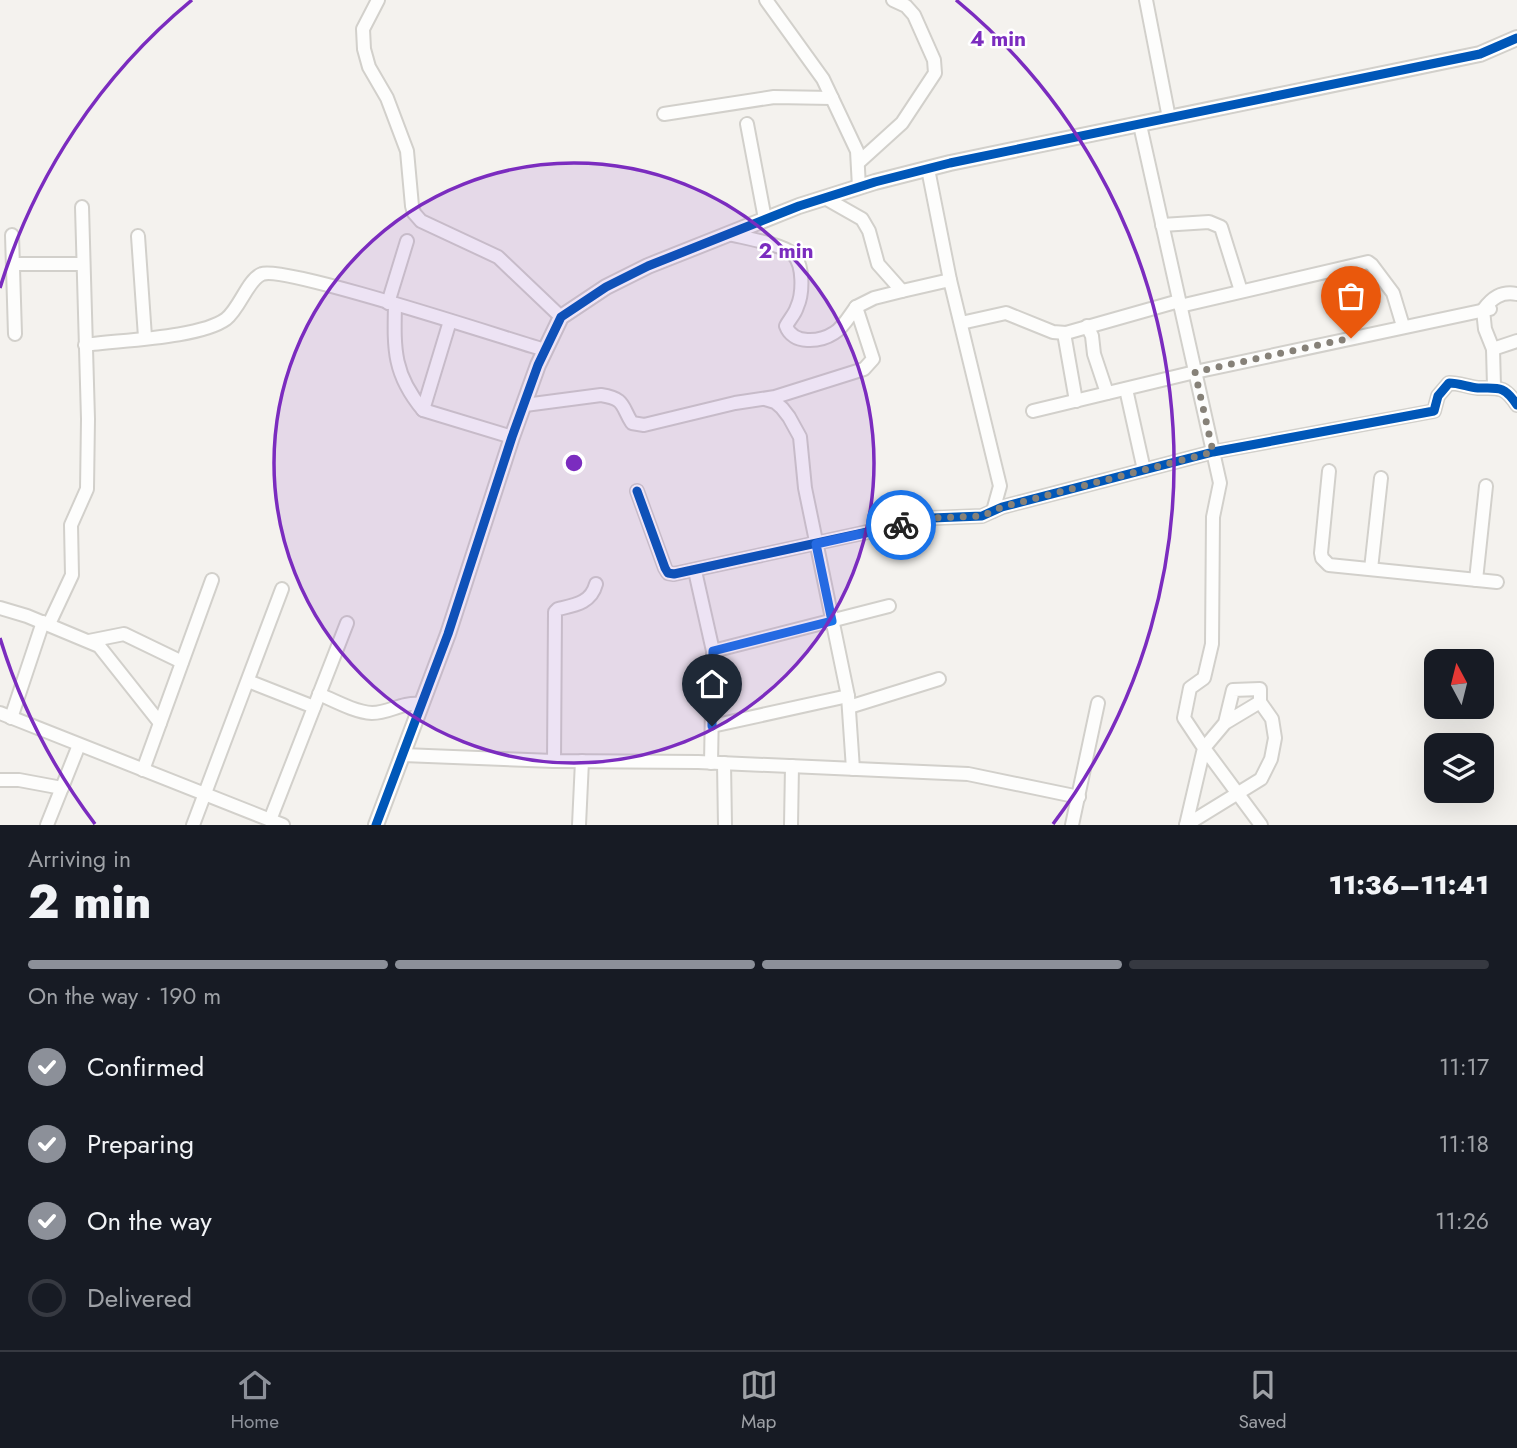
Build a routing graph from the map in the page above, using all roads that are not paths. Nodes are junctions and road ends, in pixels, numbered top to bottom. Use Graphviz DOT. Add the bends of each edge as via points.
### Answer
graph roads {
  1 [pos="378,0"];
  2 [pos="766,0"];
  3 [pos="893,0"];
  4 [pos="1146,0"];
  5 [pos="1517,38"];
  6 [pos="832,98"];
  7 [pos="664,114"];
  8 [pos="1169,118"];
  9 [pos="747,124"];
  10 [pos="1140,125"];
  11 [pos="859,162"];
  12 [pos="928,169"];
  13 [pos="859,187"];
  14 [pos="825,198"];
  15 [pos="82,207"];
  16 [pos="765,219"];
  17 [pos="1162,225"];
  18 [pos="729,234"];
  19 [pos="12,235"];
  20 [pos="138,236"];
  21 [pos="407,241"];
  22 [pos="13,264"];
  23 [pos="83,264"];
  24 [pos="950,280"];
  25 [pos="902,291"];
  26 [pos="1241,291"];
  27 [pos="1517,294"];
  28 [pos="1180,303"];
  29 [pos="391,304"];
  30 [pos="856,307"];
  31 [pos="1487,309"];
  32 [pos="561,317"];
  33 [pos="450,321"];
  34 [pos="961,323"];
  35 [pos="1403,326"];
  36 [pos="1087,327"];
  37 [pos="1064,333"];
  38 [pos="15,334"];
  39 [pos="145,337"];
  40 [pos="1517,341"];
  41 [pos="85,345"];
  42 [pos="1493,349"];
  43 [pos="545,350"];
  44 [pos="1195,372"];
  45 [pos="1494,386"];
  46 [pos="1126,389"];
  47 [pos="1107,393"];
  48 [pos="765,399"];
  49 [pos="1076,401"];
  50 [pos="525,405"];
  51 [pos="1517,405"];
  52 [pos="423,410"];
  53 [pos="1033,411"];
  54 [pos="512,437"];
  55 [pos="1213,452"];
  56 [pos="1144,470"];
  57 [pos="1329,471"];
  58 [pos="1381,478"];
  59 [pos="1486,486"];
  60 [pos="637,491"];
  61 [pos="993,511"];
  62 [pos="816,544"];
  63 [pos="1371,569"];
  64 [pos="695,571"];
  65 [pos="212,580"];
  66 [pos="1476,580"];
  67 [pos="1497,582"];
  68 [pos="596,584"];
  69 [pos="282,589"];
  70 [pos="889,606"];
  71 [pos="0,608"];
  72 [pos="832,621"];
  73 [pos="46,623"];
  74 [pos="347,623"];
  75 [pos="89,641"];
  76 [pos="713,651"];
  77 [pos="182,662"];
  78 [pos="939,679"];
  79 [pos="248,681"];
  80 [pos="319,694"];
  81 [pos="848,701"];
  82 [pos="1259,702"];
  83 [pos="1098,703"];
  84 [pos="422,704"];
  85 [pos="314,707"];
  86 [pos="5,716"];
  87 [pos="160,723"];
  88 [pos="1225,723"];
  89 [pos="712,726"];
  90 [pos="79,745"];
  91 [pos="1204,748"];
  92 [pos="403,755"];
  93 [pos="554,761"];
  94 [pos="582,761"];
  95 [pos="718,763"];
  96 [pos="792,766"];
  97 [pos="853,769"];
  98 [pos="143,770"];
  99 [pos="0,780"];
  100 [pos="62,788"];
  101 [pos="1239,792"];
  102 [pos="205,794"];
  103 [pos="1079,797"];
  104 [pos="270,820"];
  105 [pos="47,825"];
  106 [pos="193,825"];
  107 [pos="283,825"];
  108 [pos="376,825"];
  109 [pos="579,825"];
  110 [pos="725,825"];
  111 [pos="791,825"];
  112 [pos="1072,825"];
  113 [pos="1261,825"];
  1 -- 32 [label="street" via="363,29 364,49 407,151 414,213 421,221 498,257"];
  2 -- 6 [label="street"];
  3 -- 11 [label="street" via="914,15 935,73 902,123"];
  4 -- 8 [label="street"];
  5 -- 8 [label="street" via="1480,54"];
  6 -- 7 [label="street" via="774,97"];
  6 -- 11 [label="street"];
  8 -- 10 [label="street"];
  9 -- 16 [label="street"];
  10 -- 12 [label="street"];
  10 -- 17 [label="street"];
  11 -- 13 [label="street"];
  12 -- 13 [label="street"];
  12 -- 24 [label="street"];
  13 -- 14 [label="street"];
  14 -- 16 [label="street"];
  14 -- 25 [label="street" via="862,219 878,264"];
  15 -- 23 [label="street"];
  16 -- 18 [label="street"];
  17 -- 26 [label="street" via="1209,222 1221,227"];
  17 -- 28 [label="street"];
  18 -- 30 [label="street" via="795,256 801,291 786,326 797,338 810,341 835,332"];
  18 -- 32 [label="street" via="637,271"];
  19 -- 22 [label="street"];
  20 -- 39 [label="street"];
  21 -- 29 [label="street"];
  22 -- 23 [label="street"];
  22 -- 38 [label="street"];
  23 -- 41 [label="street"];
  24 -- 25 [label="street"];
  24 -- 34 [label="street"];
  25 -- 30 [label="street"];
  26 -- 28 [label="street"];
  26 -- 35 [label="street" via="1368,262 1391,290"];
  27 -- 31 [label="street" via="1507,292 1492,298"];
  28 -- 36 [label="street"];
  28 -- 44 [label="street"];
  29 -- 33 [label="street"];
  29 -- 39 [label="street" via="264,273 256,277 229,317 216,325"];
  29 -- 52 [label="street" via="395,358"];
  30 -- 48 [label="street" via="873,359 870,364 859,372"];
  31 -- 35 [label="street"];
  31 -- 42 [label="street" via="1485,329"];
  32 -- 43 [label="street"];
  33 -- 43 [label="street"];
  33 -- 52 [label="street"];
  34 -- 37 [label="street" via="1006,313"];
  34 -- 61 [label="street" via="1000,486"];
  35 -- 44 [label="street"];
  36 -- 37 [label="street"];
  36 -- 47 [label="street"];
  37 -- 49 [label="street"];
  39 -- 41 [label="street"];
  40 -- 42 [label="street"];
  41 -- 73 [label="street" via="86,493 71,525 72,575"];
  42 -- 45 [label="street"];
  43 -- 50 [label="street"];
  44 -- 46 [label="street"];
  44 -- 55 [label="street"];
  45 -- 51 [label="street"];
  45 -- 55 [label="street" via="1449,383 1438,396 1434,411"];
  46 -- 47 [label="street"];
  46 -- 56 [label="street"];
  47 -- 49 [label="street"];
  48 -- 50 [label="street" via="644,425 632,423 622,402 614,397"];
  48 -- 62 [label="street" via="782,408 800,437"];
  49 -- 53 [label="street"];
  50 -- 54 [label="street"];
  52 -- 54 [label="street"];
  54 -- 84 [label="street"];
  55 -- 56 [label="street"];
  55 -- 91 [label="street" via="1220,483 1213,517 1212,644 1204,678 1190,688 1184,718"];
  56 -- 61 [label="street"];
  57 -- 63 [label="street" via="1322,558 1329,565"];
  58 -- 63 [label="street"];
  59 -- 66 [label="street"];
  60 -- 64 [label="street" via="668,573"];
  61 -- 62 [label="street" via="982,516 932,518"];
  62 -- 64 [label="street"];
  62 -- 72 [label="street"];
  63 -- 66 [label="street"];
  64 -- 76 [label="street"];
  65 -- 77 [label="street"];
  66 -- 67 [label="street"];
  68 -- 93 [label="street" via="585,601 555,612"];
  69 -- 79 [label="street"];
  70 -- 72 [label="street"];
  71 -- 73 [label="street"];
  72 -- 76 [label="street"];
  72 -- 81 [label="street"];
  73 -- 75 [label="street"];
  73 -- 86 [label="street"];
  74 -- 80 [label="street"];
  75 -- 77 [label="street" via="124,635"];
  75 -- 87 [label="street" via="99,646"];
  76 -- 89 [label="street"];
  77 -- 87 [label="street"];
  78 -- 81 [label="street"];
  79 -- 85 [label="street"];
  79 -- 102 [label="street"];
  80 -- 84 [label="street" via="373,713 407,703"];
  80 -- 85 [label="street"];
  81 -- 89 [label="street"];
  81 -- 97 [label="street"];
  82 -- 88 [label="street"];
  82 -- 88 [label="street" via="1260,689 1233,690"];
  82 -- 101 [label="street" via="1272,719 1271,759 1261,779"];
  83 -- 103 [label="street"];
  84 -- 92 [label="street"];
  85 -- 104 [label="street"];
  86 -- 90 [label="street"];
  87 -- 98 [label="street"];
  88 -- 91 [label="street"];
  89 -- 95 [label="street"];
  90 -- 98 [label="street"];
  90 -- 100 [label="street"];
  91 -- 101 [label="street"];
  91 -- 101 [label="street" via="1186,825"];
  92 -- 93 [label="street"];
  92 -- 108 [label="street"];
  93 -- 94 [label="street"];
  94 -- 95 [label="street"];
  94 -- 109 [label="street"];
  95 -- 96 [label="street"];
  95 -- 110 [label="street"];
  96 -- 97 [label="street"];
  96 -- 111 [label="street"];
  97 -- 103 [label="street" via="979,775"];
  98 -- 102 [label="street"];
  99 -- 100 [label="street"];
  100 -- 105 [label="street"];
  101 -- 113 [label="street"];
  102 -- 104 [label="street"];
  102 -- 106 [label="street"];
  103 -- 112 [label="street"];
  104 -- 107 [label="street"];
}
